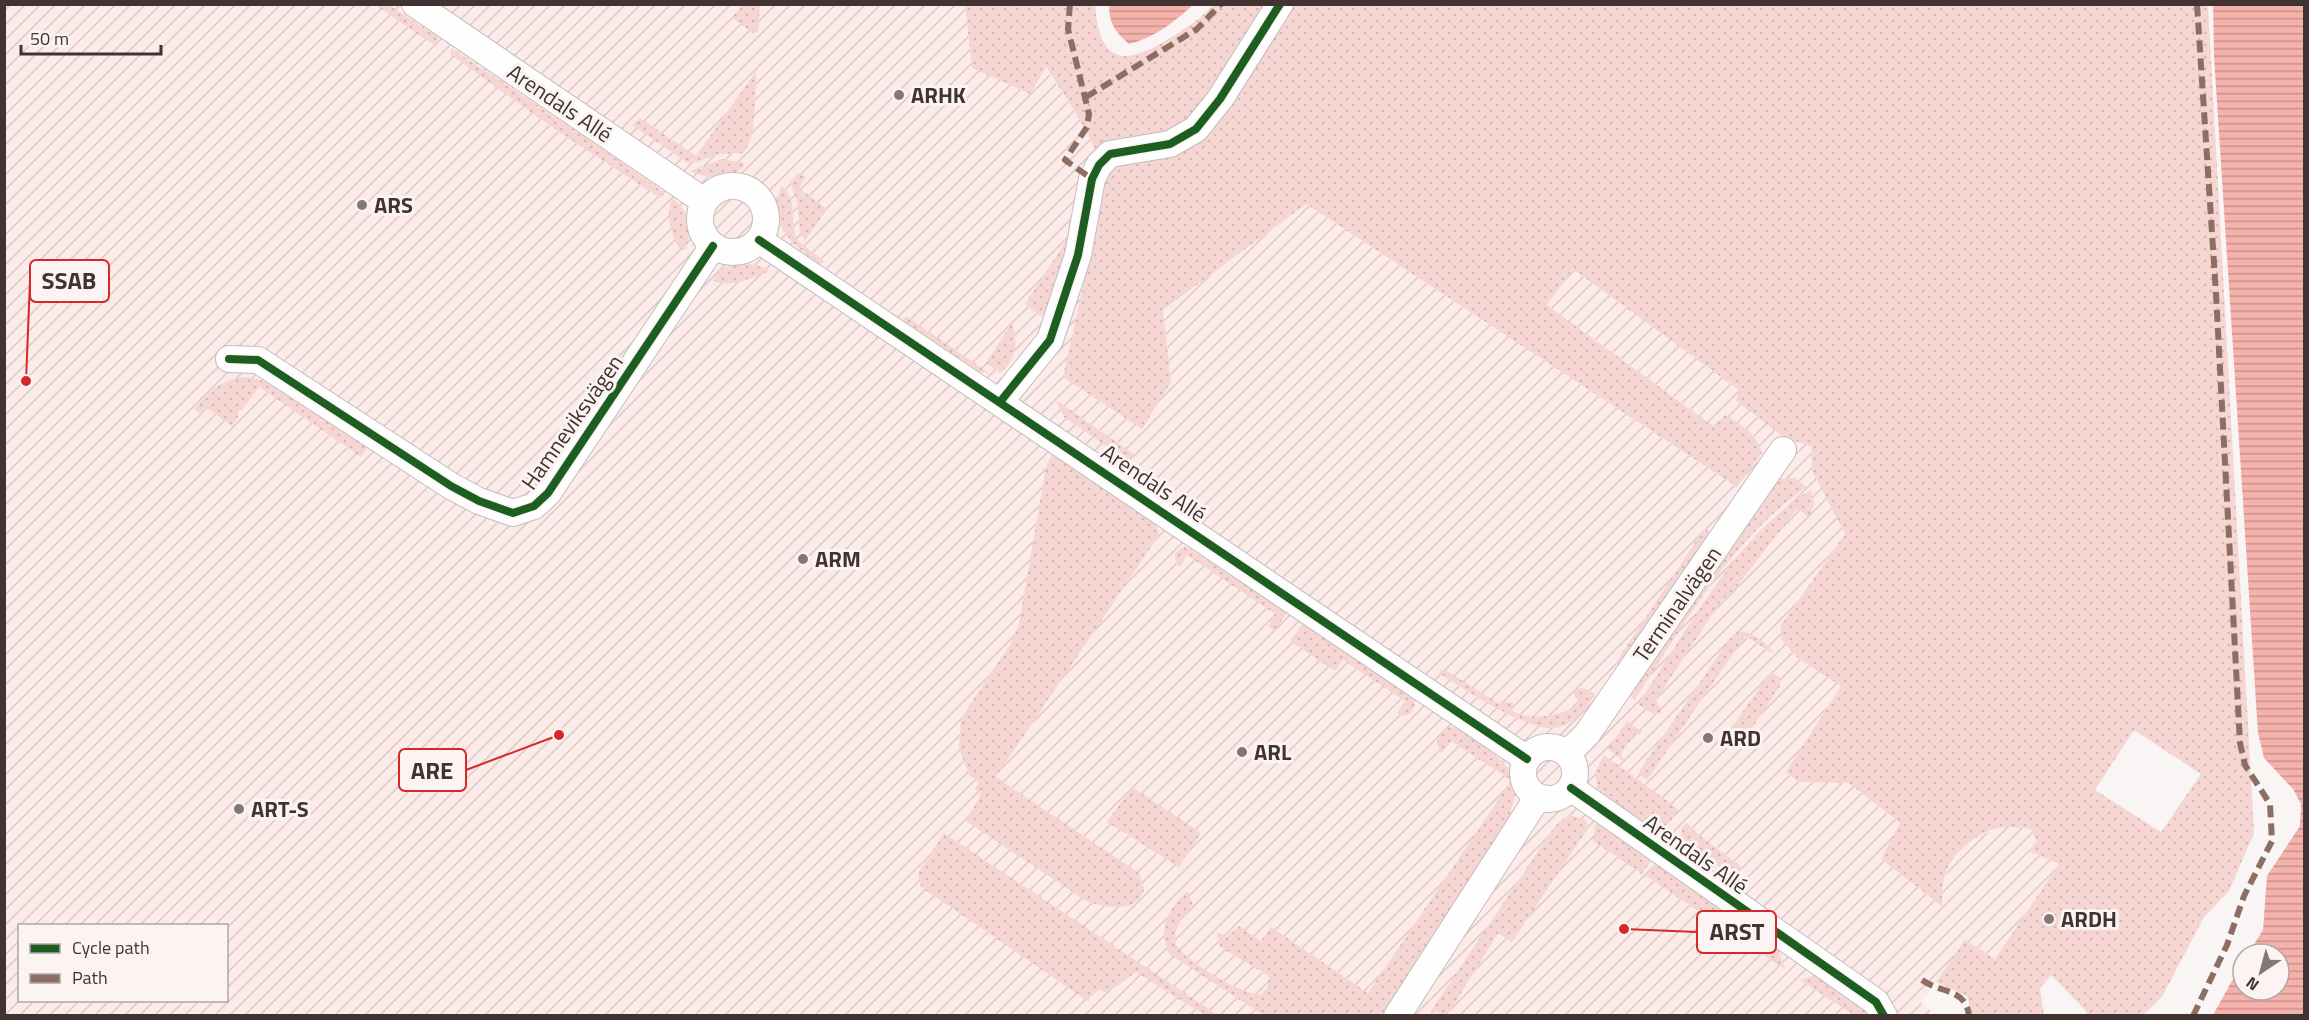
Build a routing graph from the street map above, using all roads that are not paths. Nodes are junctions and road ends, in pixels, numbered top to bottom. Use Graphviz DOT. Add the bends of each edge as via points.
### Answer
graph roads {
  1 [pos="415,4"];
  2 [pos="1280,4"];
  3 [pos="704,201"];
  4 [pos="759,240"];
  5 [pos="713,246"];
  6 [pos="229,359"];
  7 [pos="1000,402"];
  8 [pos="1783,450"];
  9 [pos="1567,754"];
  10 [pos="1527,759"];
  11 [pos="1571,788"];
  12 [pos="1538,798"];
  13 [pos="1397,1016"];
  14 [pos="1884,1016"];
  1 -- 3 [label="street, Arendals Allé"];
  2 -- 7 [label="street" via="1220,99 1196,129 1170,144 1110,154 1099,165 1092,179 1078,255 1050,340"];
  3 -- 4 [label="street" via="726,186 751,191 766,214"];
  3 -- 5 [label="street" via="700,225"];
  4 -- 5 [label="street" via="737,252"];
  4 -- 7 [label="street, Arendals Allé"];
  5 -- 6 [label="street, Hamneviksvägen" via="562,474 548,493 525,511 498,510 451,486 258,360"];
  7 -- 10 [label="street, Arendals Allé"];
  8 -- 9 [label="street, Terminalvägen" via="1587,734"];
  9 -- 10 [label="street" via="1546,747"];
  9 -- 11 [label="street" via="1575,769"];
  10 -- 12 [label="street" via="1524,781"];
  11 -- 12 [label="street" via="1556,799"];
  11 -- 14 [label="street, Arendals Allé" via="1876,1002"];
  12 -- 13 [label="street"];
}
